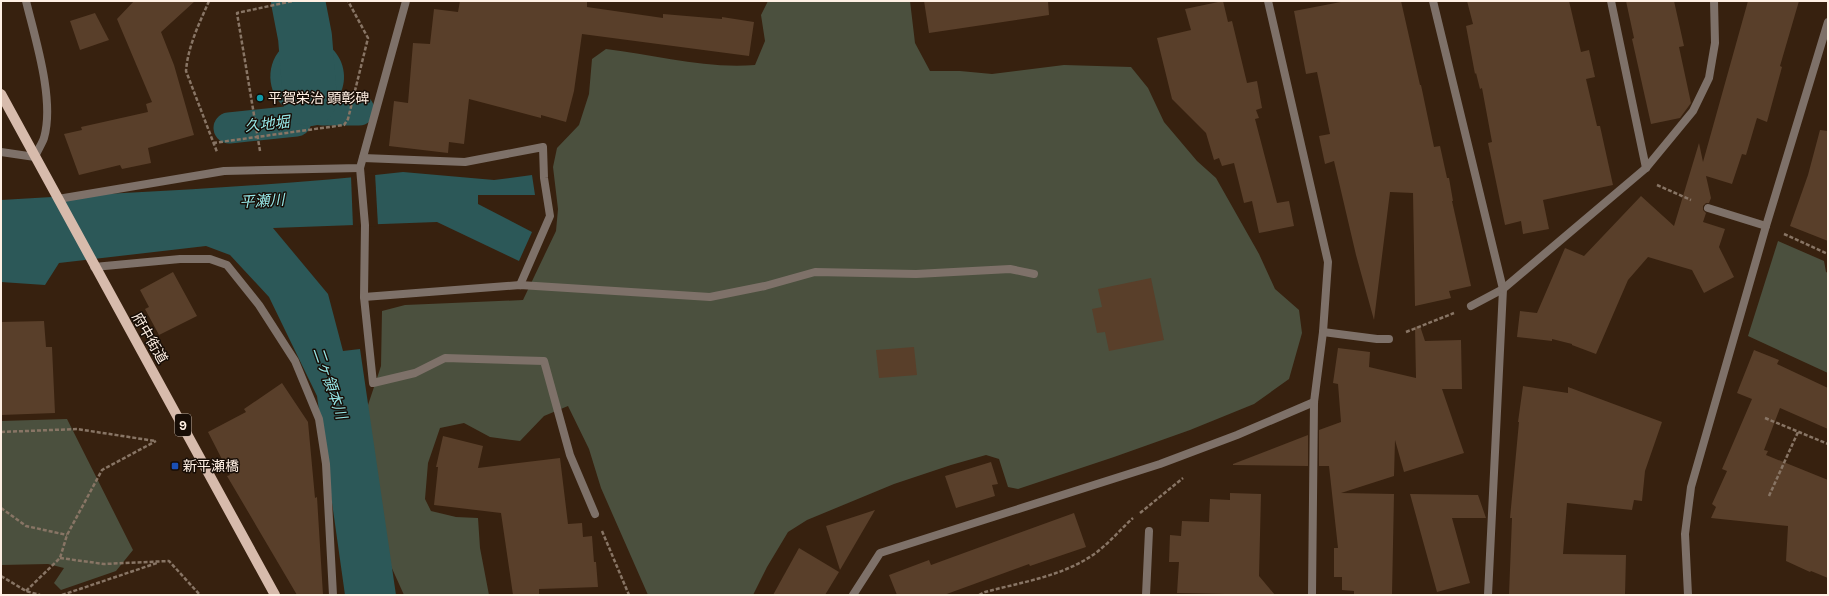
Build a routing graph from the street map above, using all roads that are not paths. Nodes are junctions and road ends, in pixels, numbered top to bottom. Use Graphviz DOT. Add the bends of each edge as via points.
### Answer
graph roads {
  1 [pos="26,1"];
  2 [pos="406,1"];
  3 [pos="1268,1"];
  4 [pos="1434,1"];
  5 [pos="1610,1"];
  6 [pos="1714,1"];
  7 [pos="1828,22"];
  8 [pos="1,94"];
  9 [pos="1,152"];
  10 [pos="35,157"];
  11 [pos="363,158"];
  12 [pos="1646,168"];
  13 [pos="360,172"];
  14 [pos="58,199"];
  15 [pos="1708,208"];
  16 [pos="1766,226"];
  17 [pos="94,267"];
  18 [pos="1034,274"];
  19 [pos="520,285"];
  20 [pos="1503,289"];
  21 [pos="364,296"];
  22 [pos="1471,306"];
  23 [pos="1323,332"];
  24 [pos="1388,339"];
  25 [pos="1314,402"];
  26 [pos="595,514"];
  27 [pos="1149,531"];
  28 [pos="275,595"];
  29 [pos="333,595"];
  30 [pos="853,595"];
  31 [pos="1146,595"];
  32 [pos="1312,595"];
  33 [pos="1488,595"];
  34 [pos="1688,595"];
  1 -- 10 [label="street" via="43,70 46,111 44,137"];
  2 -- 11 [label="street"];
  3 -- 23 [label="street" via="1328,262"];
  4 -- 20 [label="street"];
  5 -- 12 [label="street"];
  6 -- 12 [label="street" via="1715,43 1709,78 1693,111"];
  7 -- 16 [label="street"];
  8 -- 10 [label="main road, 府中街道 / 9"];
  9 -- 10 [label="street"];
  10 -- 14 [label="main road, 府中街道 / 9"];
  11 -- 13 [label="street"];
  11 -- 19 [label="street" via="465,162 544,147 544,178 550,216"];
  12 -- 20 [label="street"];
  13 -- 14 [label="street" via="224,171"];
  13 -- 21 [label="street" via="365,225"];
  14 -- 17 [label="main road, 府中街道 / 9"];
  15 -- 16 [label="street"];
  16 -- 34 [label="street" via="1691,487 1685,534"];
  17 -- 28 [label="main road, 府中街道 / 9"];
  17 -- 29 [label="street" via="180,259 210,259 227,265 259,305 295,361 318,418 326,464"];
  18 -- 19 [label="street" via="1010,269 916,274 815,272 765,286 710,297"];
  19 -- 21 [label="street"];
  20 -- 22 [label="street"];
  20 -- 33 [label="street"];
  21 -- 26 [label="street" via="373,383 415,373 445,358 544,361 570,455"];
  23 -- 24 [label="street"];
  23 -- 25 [label="street"];
  25 -- 30 [label="street" via="1160,464 880,554"];
  25 -- 32 [label="street"];
  27 -- 31 [label="street"];
}
